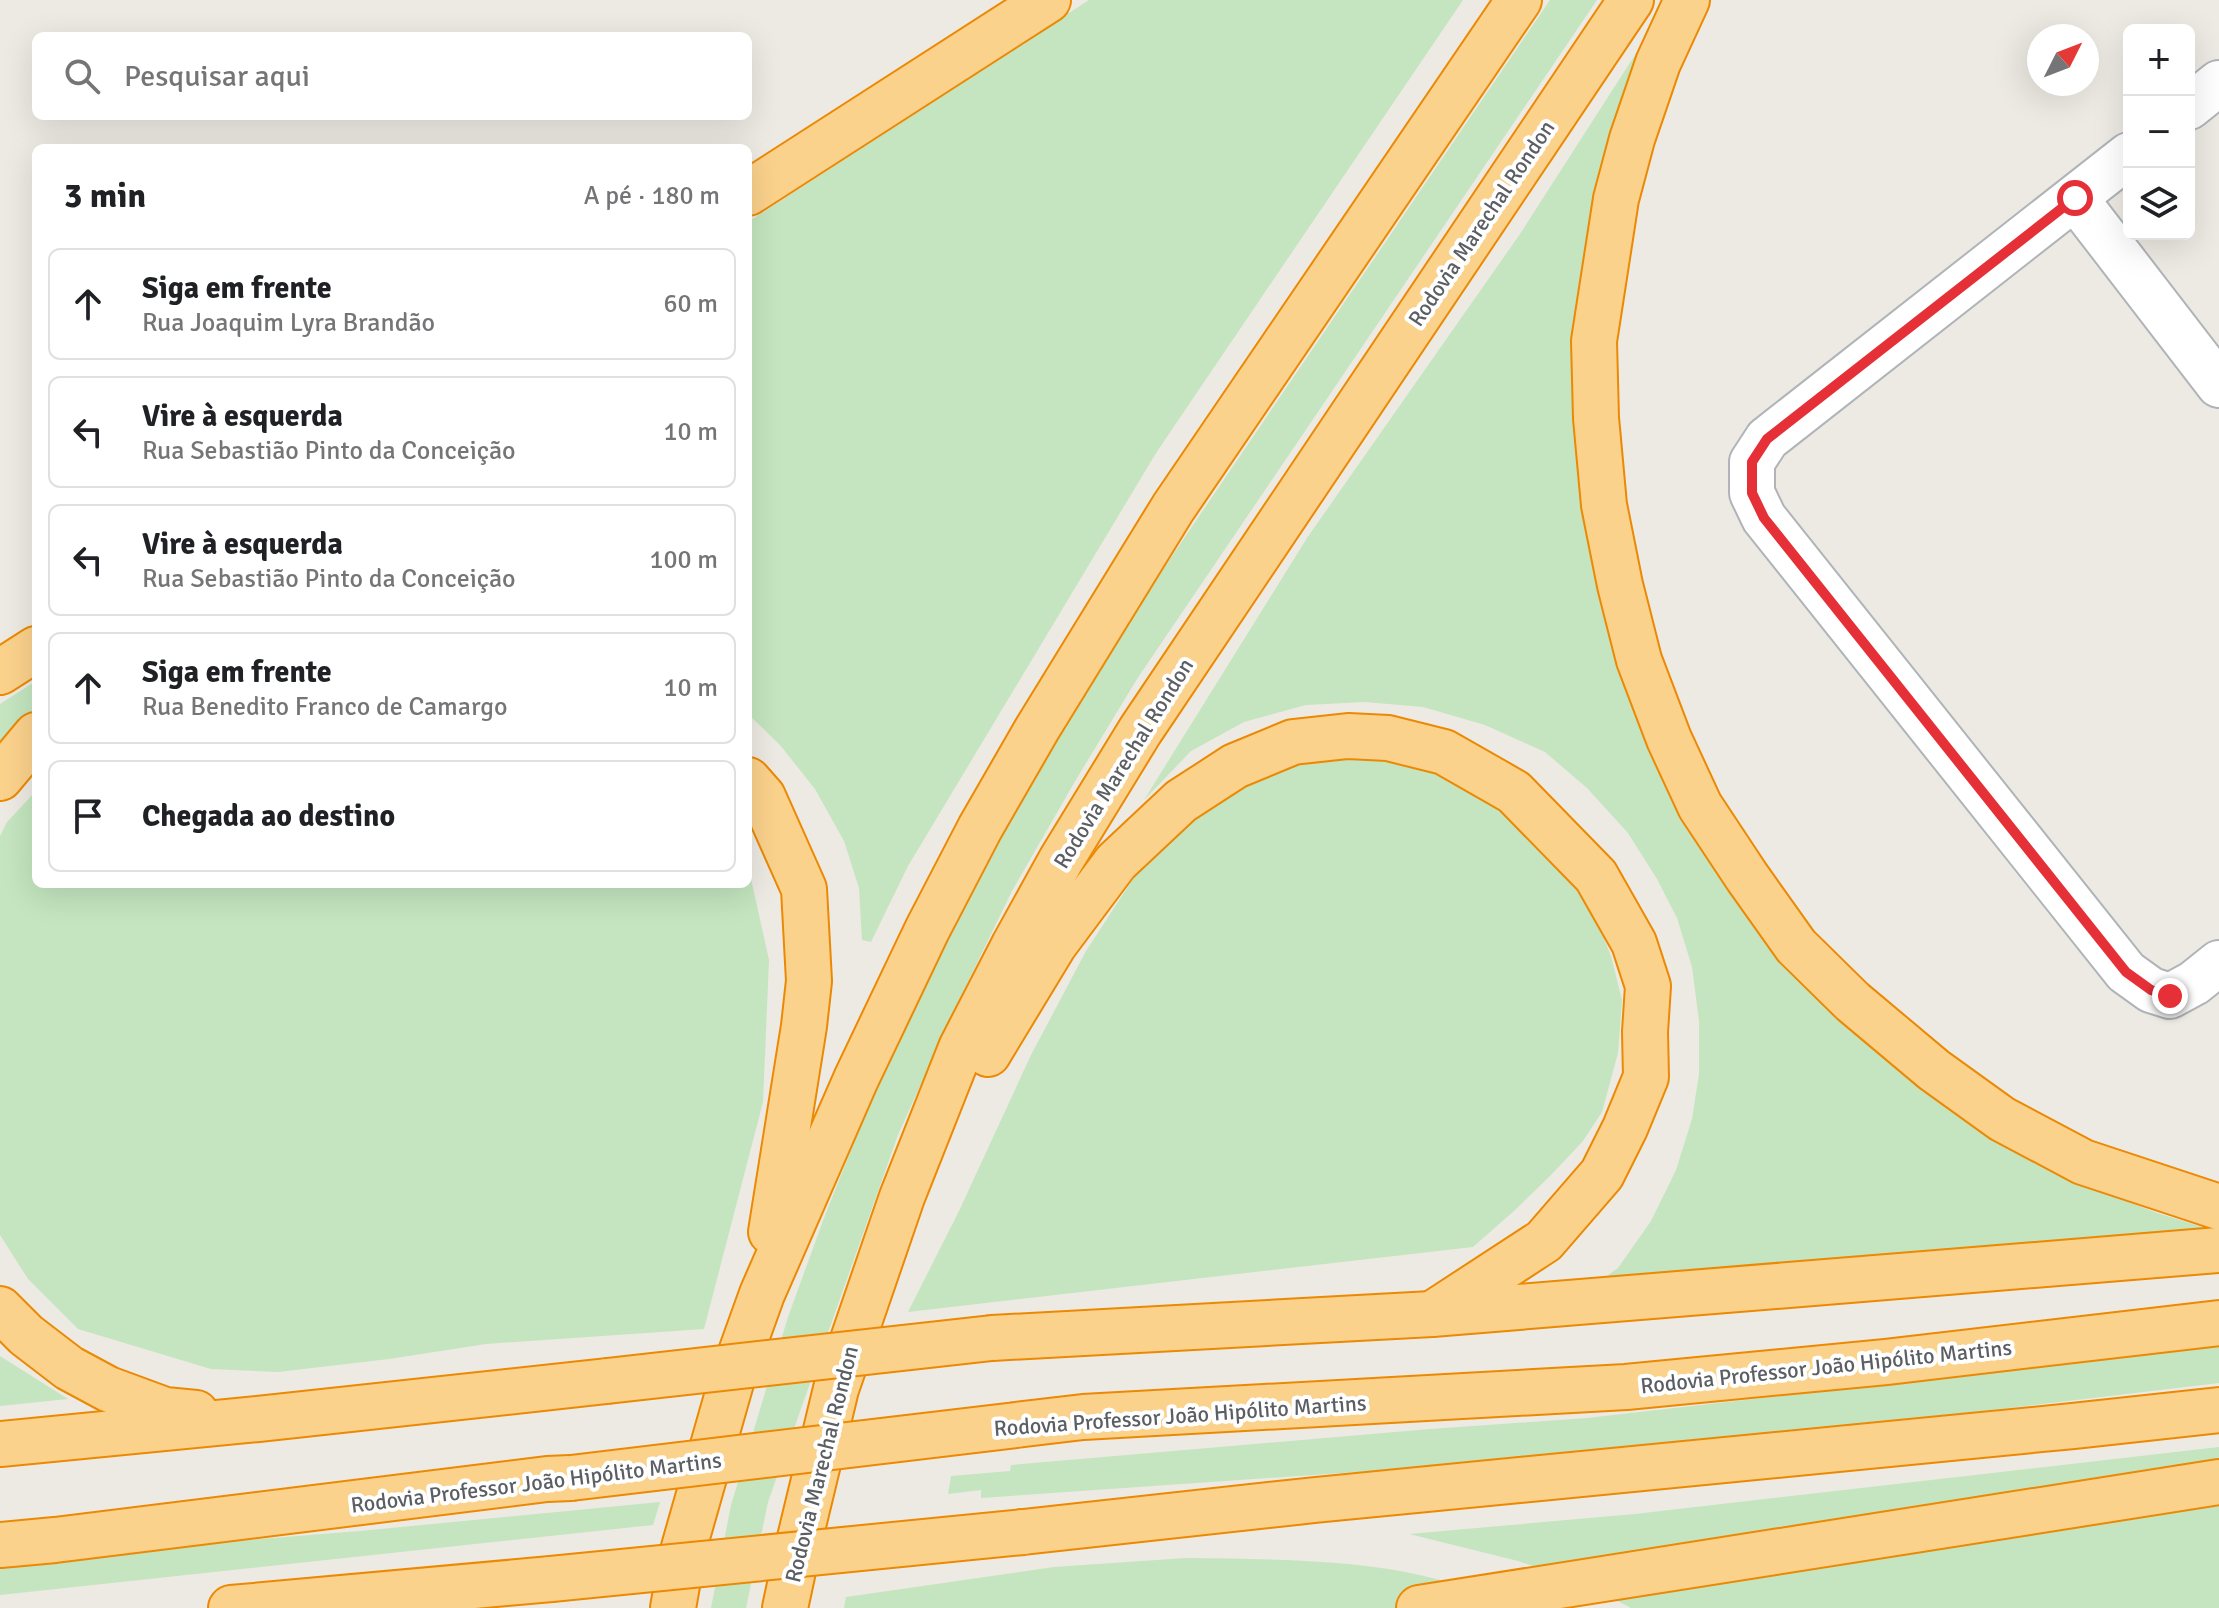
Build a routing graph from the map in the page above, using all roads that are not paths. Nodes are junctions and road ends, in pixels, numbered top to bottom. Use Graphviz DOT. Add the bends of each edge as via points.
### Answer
graph roads {
  1 [pos="1048,0"];
  2 [pos="1519,0"];
  3 [pos="1631,0"];
  4 [pos="1687,0"];
  5 [pos="2219,83"];
  6 [pos="2195,102"];
  7 [pos="2123,160"];
  8 [pos="752,190"];
  9 [pos="2075,198"];
  10 [pos="2219,385"];
  11 [pos="32,652"];
  12 [pos="0,672"];
  13 [pos="32,740"];
  14 [pos="0,778"];
  15 [pos="752,785"];
  16 [pos="2219,963"];
  17 [pos="902,1197"];
  18 [pos="2219,1207"];
  19 [pos="2219,1250"];
  20 [pos="762,1294"];
  21 [pos="0,1309"];
  22 [pos="1432,1314"];
  23 [pos="2219,1323"];
  24 [pos="2219,1410"];
  25 [pos="258,1419"];
  26 [pos="0,1444"];
  27 [pos="2219,1482"];
  28 [pos="0,1545"];
  29 [pos="231,1608"];
  30 [pos="673,1608"];
  31 [pos="785,1608"];
  32 [pos="1419,1608"];
  1 -- 8 [label="highway"];
  2 -- 20 [label="highway" via="1173,508 1037,729 927,930"];
  3 -- 17 [label="highway, Rodovia Marechal Rondon" via="1157,705 1061,860 961,1048"];
  4 -- 18 [label="highway" via="1632,139 1616,199 1594,341 1604,505 1639,660 1669,739 1700,806 1747,877 1796,946 1853,1002 2002,1119 2083,1162"];
  5 -- 6 [label="street"];
  7 -- 9 [label="street"];
  9 -- 10 [label="street"];
  9 -- 16 [label="street" via="1767,439 1752,462 1752,493 1764,518 2126,972 2170,996"];
  11 -- 12 [label="highway"];
  13 -- 14 [label="highway"];
  15 -- 20 [label="highway" via="763,797 804,889 809,981"];
  17 -- 22 [label="highway" via="1054,945 1137,842 1181,801 1235,766 1293,742 1388,738 1444,752 1514,792 1596,876 1634,943 1648,986 1646,1077 1602,1174 1544,1241"];
  17 -- 31 [label="highway, Rodovia Marechal Rondon" via="836,1389"];
  19 -- 22 [label="highway"];
  20 -- 30 [label="highway" via="683,1551"];
  21 -- 25 [label="highway" via="69,1368 108,1389 165,1410"];
  22 -- 25 [label="highway, bridge" via="992,1338"];
  23 -- 28 [label="highway, Rodovia Professor João Hipólito Martins, bridge" via="1626,1387 1083,1417"];
  24 -- 29 [label="highway, bridge"];
  25 -- 26 [label="highway"];
  27 -- 32 [label="highway"];
}
